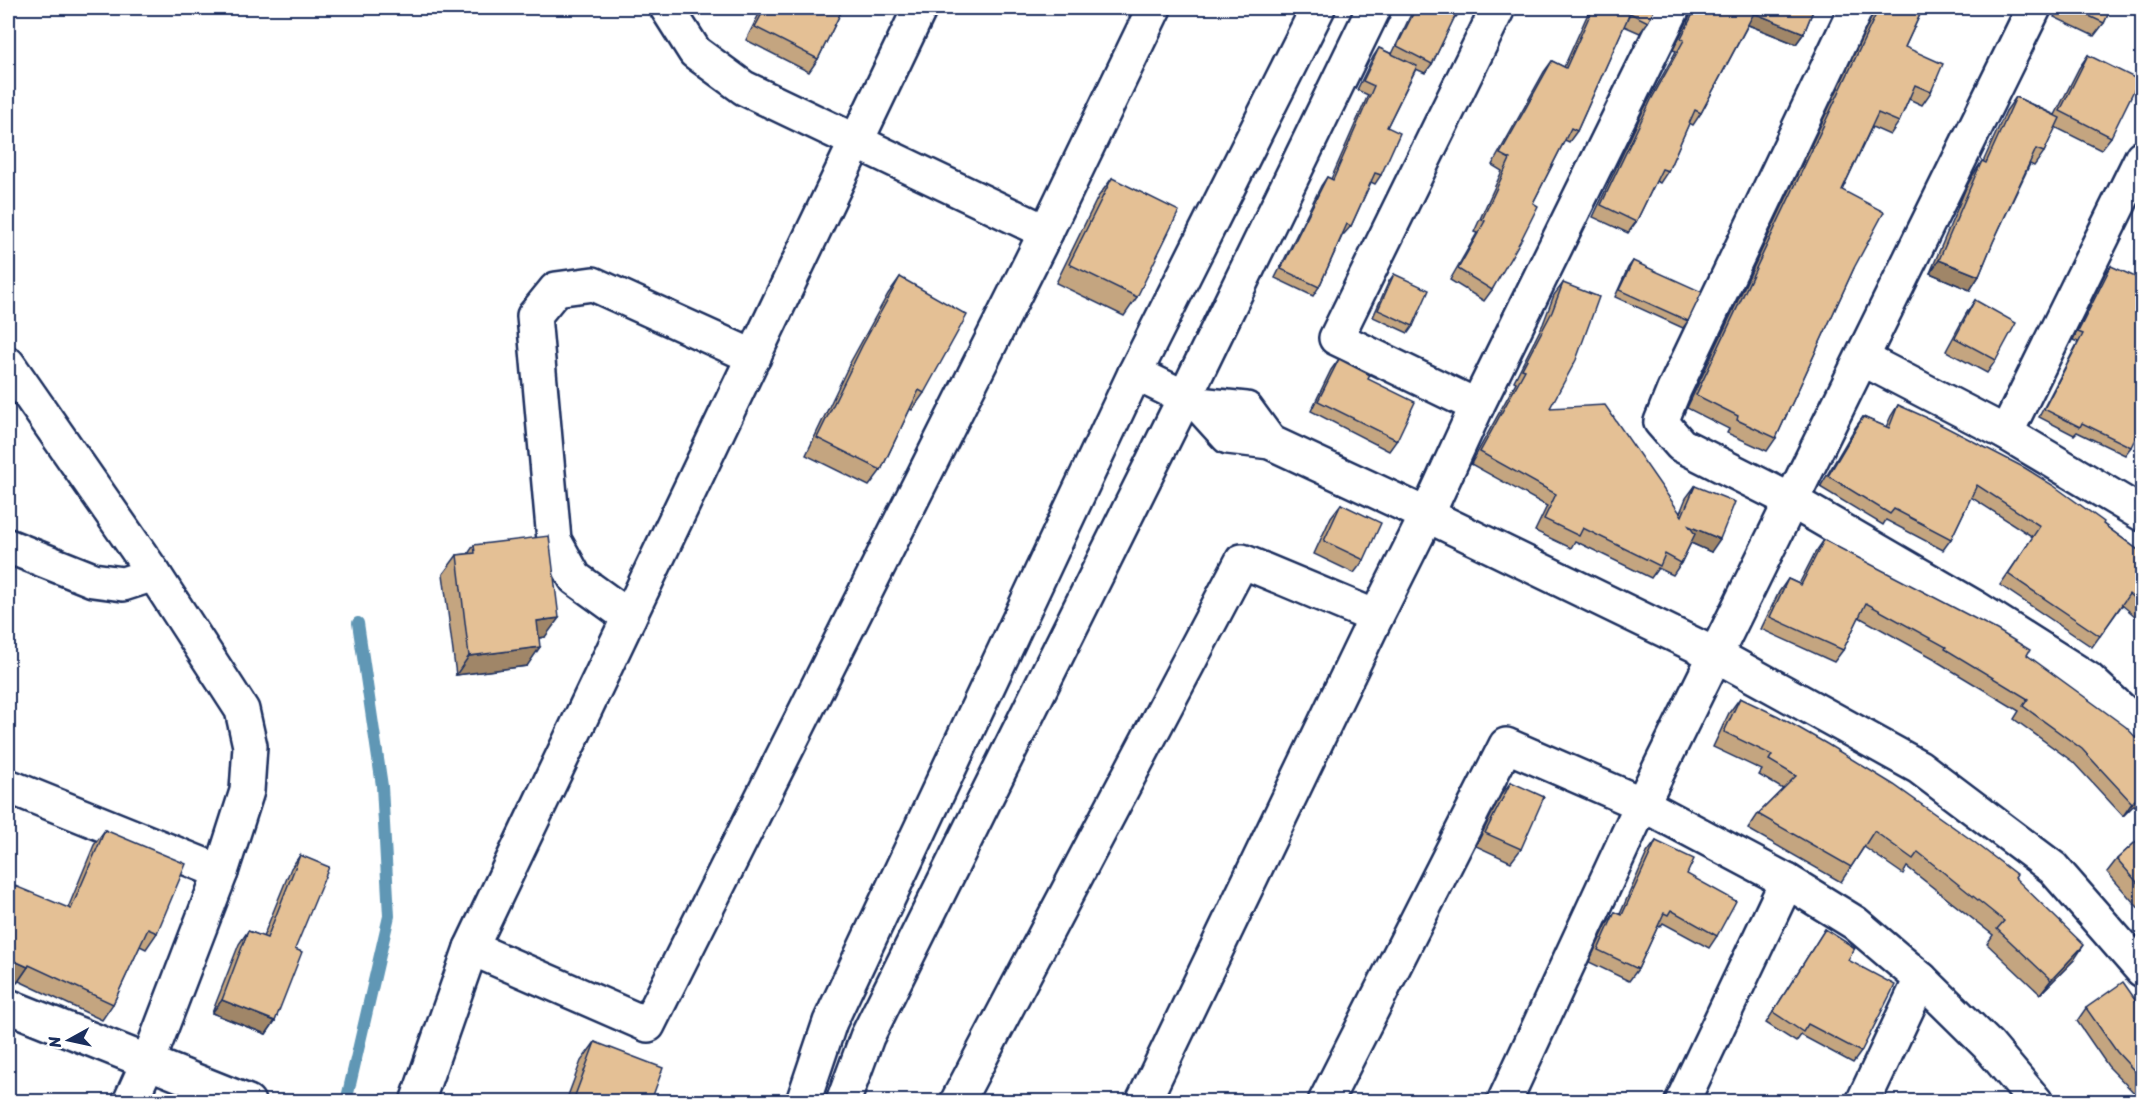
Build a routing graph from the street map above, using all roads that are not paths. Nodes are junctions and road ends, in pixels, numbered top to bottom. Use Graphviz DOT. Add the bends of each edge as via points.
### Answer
graph roads {
  1 [pos="667,8"];
  2 [pos="920,8"];
  3 [pos="1154,8"];
  4 [pos="1318,8"];
  5 [pos="1374,8"];
  6 [pos="1498,8"];
  7 [pos="1672,8"];
  8 [pos="1856,8"];
  9 [pos="2034,8"];
  10 [pos="857,143"];
  11 [pos="2142,157"];
  12 [pos="1046,232"];
  13 [pos="754,357"];
  14 [pos="1863,359"];
  15 [pos="8,364"];
  16 [pos="1136,373"];
  17 [pos="1192,400"];
  18 [pos="1477,406"];
  19 [pos="19,407"];
  20 [pos="2006,433"];
  21 [pos="1792,501"];
  22 [pos="2142,513"];
  23 [pos="1427,515"];
  24 [pos="8,546"];
  25 [pos="154,574"];
  26 [pos="630,617"];
  27 [pos="1376,617"];
  28 [pos="1716,655"];
  29 [pos="2142,729"];
  30 [pos="8,786"];
  31 [pos="1642,804"];
  32 [pos="221,872"];
  33 [pos="1787,881"];
  34 [pos="471,948"];
  35 [pos="2142,970"];
  36 [pos="1921,979"];
  37 [pos="8,1006"];
  38 [pos="148,1062"];
  39 [pos="130,1101"];
  40 [pos="248,1101"];
  41 [pos="417,1101"];
  42 [pos="803,1101"];
  43 [pos="843,1101"];
  44 [pos="957,1101"];
  45 [pos="1143,1101"];
  46 [pos="1325,1101"];
  47 [pos="1504,1101"];
  48 [pos="1682,1101"];
  49 [pos="1863,1101"];
  50 [pos="2036,1101"];
  1 -- 10 [label="street" via="695,52 744,88"];
  2 -- 10 [label="street"];
  3 -- 12 [label="street"];
  4 -- 16 [label="street"];
  5 -- 17 [label="street"];
  6 -- 18 [label="street" via="1336,338"];
  7 -- 18 [label="street"];
  8 -- 21 [label="street" via="1661,422 1681,445"];
  9 -- 14 [label="street"];
  10 -- 12 [label="street"];
  10 -- 13 [label="street"];
  11 -- 20 [label="street"];
  12 -- 34 [label="street" via="648,1025"];
  13 -- 26 [label="street"];
  13 -- 26 [label="street" via="593,284 556,289 534,316 554,540 575,578"];
  14 -- 20 [label="street"];
  14 -- 21 [label="street"];
  15 -- 19 [label="street"];
  16 -- 17 [label="street"];
  16 -- 42 [label="street" via="830,1022"];
  17 -- 23 [label="street" via="1228,437 1270,441"];
  17 -- 43 [label="street" via="867,1037"];
  18 -- 23 [label="street"];
  19 -- 25 [label="street"];
  20 -- 22 [label="street"];
  21 -- 28 [label="street"];
  21 -- 29 [label="street" via="1976,608 2088,679"];
  23 -- 27 [label="street"];
  23 -- 28 [label="street"];
  24 -- 25 [label="street" via="93,580 123,584"];
  25 -- 32 [label="street" via="242,710 250,746 247,790"];
  26 -- 34 [label="street"];
  27 -- 44 [label="street" via="1242,561"];
  27 -- 45 [label="street"];
  28 -- 31 [label="street"];
  28 -- 35 [label="street" via="1919,767 2053,868"];
  30 -- 32 [label="street"];
  31 -- 33 [label="street"];
  31 -- 46 [label="street" via="1506,745"];
  31 -- 47 [label="street"];
  32 -- 38 [label="street"];
  33 -- 36 [label="street" via="1855,923"];
  33 -- 48 [label="street"];
  34 -- 41 [label="street"];
  36 -- 49 [label="street"];
  36 -- 50 [label="street" via="1988,1045"];
  37 -- 38 [label="street"];
  38 -- 39 [label="street"];
  38 -- 40 [label="street"];
}
